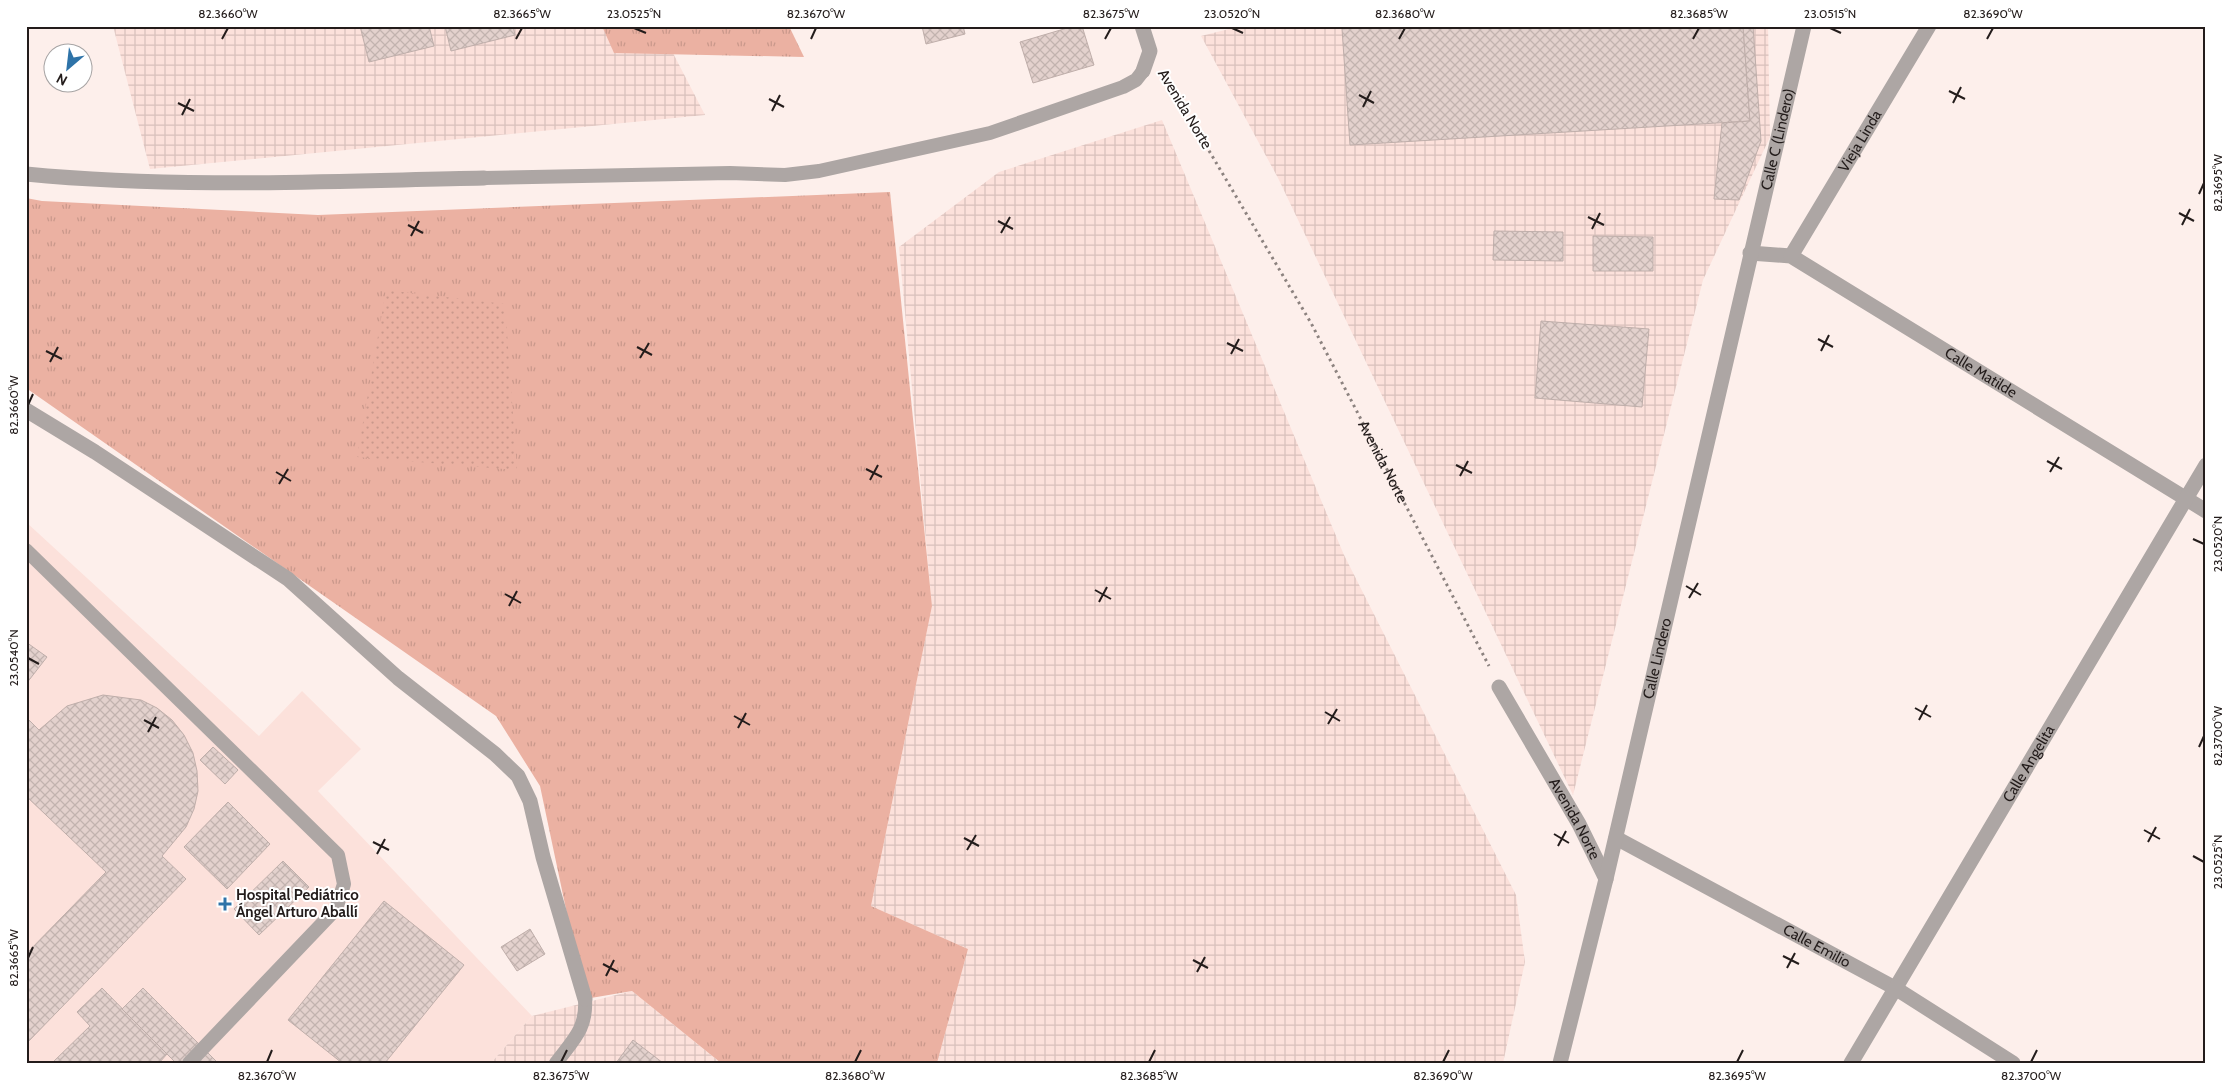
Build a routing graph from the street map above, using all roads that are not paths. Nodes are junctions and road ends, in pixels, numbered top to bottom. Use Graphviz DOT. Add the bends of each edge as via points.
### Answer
graph roads {
  1 [pos="1804,26"];
  2 [pos="1929,26"];
  3 [pos="1143,27"];
  4 [pos="1142,71"];
  5 [pos="26,174"];
  6 [pos="484,178"];
  7 [pos="1750,253"];
  8 [pos="1791,256"];
  9 [pos="26,410"];
  10 [pos="2206,465"];
  11 [pos="2186,499"];
  12 [pos="2206,511"];
  13 [pos="26,550"];
  14 [pos="1499,687"];
  15 [pos="1616,838"];
  16 [pos="1606,879"];
  17 [pos="1895,988"];
  18 [pos="585,999"];
  19 [pos="189,1063"];
  20 [pos="556,1063"];
  21 [pos="1560,1063"];
  22 [pos="1851,1063"];
  23 [pos="2013,1063"];
  1 -- 7 [label="street, Calle C (Lindero)"];
  2 -- 8 [label="street, Vieja Linda"];
  3 -- 4 [label="street" via="1150,50"];
  4 -- 6 [label="lane" via="1136,80 1123,88 999,130 819,171 785,175 702,173"];
  5 -- 6 [label="street" via="189,183"];
  7 -- 8 [label="street, Calle Matilde"];
  7 -- 15 [label="street, Calle Lindero"];
  8 -- 11 [label="street, Calle Matilde"];
  9 -- 18 [label="street" via="288,580 398,678 518,776 530,801"];
  10 -- 11 [label="street, Calle Angelita"];
  11 -- 12 [label="street, Calle Matilde"];
  11 -- 17 [label="street, Calle Angelita"];
  13 -- 19 [label="lane" via="338,856 344,884 336,909"];
  14 -- 16 [label="street, Avenida Norte" via="1583,832"];
  15 -- 16 [label="street, Calle Lindero"];
  15 -- 17 [label="street, Calle Emilio"];
  16 -- 21 [label="street, Calle Lindero"];
  17 -- 22 [label="street, Calle Angelita"];
  17 -- 23 [label="street, Calle Emilio"];
  18 -- 20 [label="lane" via="586,1016"];
}
